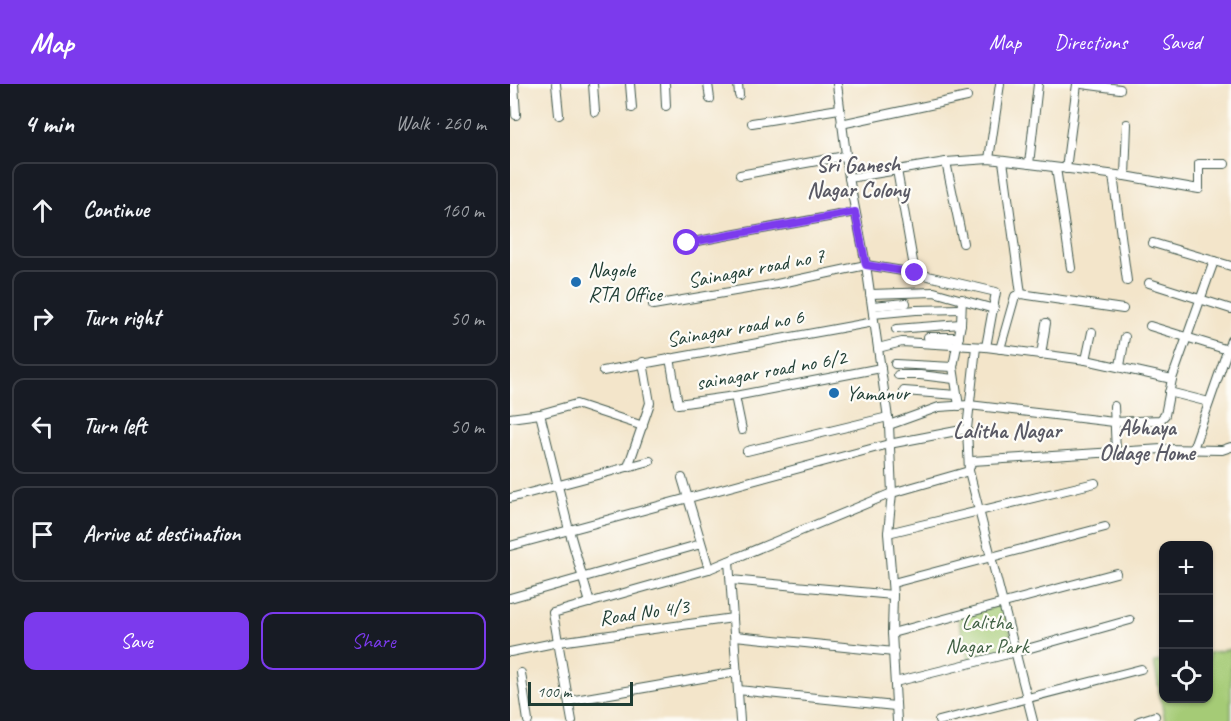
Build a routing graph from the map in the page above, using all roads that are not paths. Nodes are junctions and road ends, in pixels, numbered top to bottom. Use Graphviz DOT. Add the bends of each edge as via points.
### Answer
graph roads {
  1 [pos="514,84"];
  2 [pos="556,84"];
  3 [pos="593,84"];
  4 [pos="630,84"];
  5 [pos="665,84"];
  6 [pos="708,84"];
  7 [pos="738,84"];
  8 [pos="837,84"];
  9 [pos="1000,84"];
  10 [pos="1038,84"];
  11 [pos="1077,84"];
  12 [pos="1082,84"];
  13 [pos="1120,89"];
  14 [pos="739,94"];
  15 [pos="967,97"];
  16 [pos="710,99"];
  17 [pos="666,106"];
  18 [pos="632,108"];
  19 [pos="839,109"];
  20 [pos="595,112"];
  21 [pos="560,115"];
  22 [pos="516,116"];
  23 [pos="752,123"];
  24 [pos="841,124"];
  25 [pos="1127,124"];
  26 [pos="845,156"];
  27 [pos="989,159"];
  28 [pos="1003,160"];
  29 [pos="946,162"];
  30 [pos="1029,164"];
  31 [pos="1225,164"];
  32 [pos="1056,168"];
  33 [pos="897,170"];
  34 [pos="1066,170"];
  35 [pos="740,175"];
  36 [pos="1113,175"];
  37 [pos="1125,176"];
  38 [pos="849,178"];
  39 [pos="855,212"];
  40 [pos="687,243"];
  41 [pos="963,243"];
  42 [pos="1153,243"];
  43 [pos="1214,261"];
  44 [pos="866,265"];
  45 [pos="1231,266"];
  46 [pos="1071,268"];
  47 [pos="915,273"];
  48 [pos="936,278"];
  49 [pos="1127,281"];
  50 [pos="951,282"];
  51 [pos="1149,283"];
  52 [pos="934,292"];
  53 [pos="870,294"];
  54 [pos="1021,294"];
  55 [pos="959,299"];
  56 [pos="1201,300"];
  57 [pos="906,303"];
  58 [pos="653,305"];
  59 [pos="961,309"];
  60 [pos="994,309"];
  61 [pos="1123,309"];
  62 [pos="1231,309"];
  63 [pos="873,314"];
  64 [pos="1046,323"];
  65 [pos="961,324"];
  66 [pos="1150,326"];
  67 [pos="897,329"];
  68 [pos="1092,332"];
  69 [pos="928,337"];
  70 [pos="959,337"];
  71 [pos="1125,337"];
  72 [pos="1187,338"];
  73 [pos="1231,340"];
  74 [pos="957,346"];
  75 [pos="976,347"];
  76 [pos="986,347"];
  77 [pos="878,348"];
  78 [pos="1000,349"];
  79 [pos="1228,350"];
  80 [pos="1041,355"];
  81 [pos="670,358"];
  82 [pos="1086,360"];
  83 [pos="643,362"];
  84 [pos="895,364"];
  85 [pos="1120,366"];
  86 [pos="881,368"];
  87 [pos="953,368"];
  88 [pos="603,370"];
  89 [pos="898,375"];
  90 [pos="954,379"];
  91 [pos="1172,379"];
  92 [pos="904,391"];
  93 [pos="1169,392"];
  94 [pos="957,395"];
  95 [pos="735,396"];
  96 [pos="1209,402"];
  97 [pos="969,405"];
  98 [pos="959,406"];
  99 [pos="1114,406"];
  100 [pos="540,414"];
  101 [pos="510,418"];
  102 [pos="888,421"];
  103 [pos="1114,422"];
  104 [pos="644,426"];
  105 [pos="967,429"];
  106 [pos="742,430"];
  107 [pos="889,444"];
  108 [pos="1231,447"];
  109 [pos="1193,449"];
  110 [pos="747,451"];
  111 [pos="1116,453"];
  112 [pos="650,461"];
  113 [pos="628,467"];
  114 [pos="969,471"];
  115 [pos="682,478"];
  116 [pos="1095,483"];
  117 [pos="559,485"];
  118 [pos="892,493"];
  119 [pos="510,498"];
  120 [pos="688,499"];
  121 [pos="979,511"];
  122 [pos="1105,527"];
  123 [pos="569,530"];
  124 [pos="888,533"];
  125 [pos="701,543"];
  126 [pos="510,546"];
  127 [pos="990,558"];
  128 [pos="729,561"];
  129 [pos="709,569"];
  130 [pos="1116,573"];
  131 [pos="582,577"];
  132 [pos="731,580"];
  133 [pos="893,583"];
  134 [pos="893,595"];
  135 [pos="510,598"];
  136 [pos="590,603"];
  137 [pos="1003,604"];
  138 [pos="733,618"];
  139 [pos="1130,620"];
  140 [pos="892,633"];
  141 [pos="735,636"];
  142 [pos="559,642"];
  143 [pos="510,652"];
  144 [pos="894,652"];
  145 [pos="1016,652"];
  146 [pos="1141,669"];
  147 [pos="737,672"];
  148 [pos="521,673"];
  149 [pos="895,682"];
  150 [pos="738,690"];
  151 [pos="1027,699"];
  152 [pos="569,701"];
  153 [pos="896,706"];
  154 [pos="1155,717"];
  155 [pos="528,721"];
  156 [pos="572,721"];
  157 [pos="739,721"];
  158 [pos="897,721"];
  159 [pos="939,721"];
  160 [pos="1033,721"];
  161 [pos="1139,721"];
  1 -- 22 [label="street"];
  2 -- 21 [label="street"];
  3 -- 20 [label="street"];
  4 -- 18 [label="street"];
  5 -- 17 [label="street"];
  6 -- 16 [label="street"];
  7 -- 14 [label="street"];
  8 -- 19 [label="street"];
  9 -- 27 [label="street"];
  10 -- 30 [label="street"];
  11 -- 34 [label="street"];
  12 -- 13 [label="street"];
  15 -- 24 [label="street"];
  19 -- 23 [label="street"];
  19 -- 24 [label="street"];
  24 -- 26 [label="street"];
  25 -- 37 [label="street"];
  26 -- 35 [label="street"];
  26 -- 38 [label="street"];
  27 -- 28 [label="street"];
  27 -- 29 [label="street"];
  28 -- 30 [label="street"];
  28 -- 54 [label="street"];
  29 -- 33 [label="street"];
  29 -- 41 [label="street"];
  30 -- 32 [label="street"];
  31 -- 37 [label="street" via="1199,164 1199,189"];
  32 -- 34 [label="street"];
  32 -- 46 [label="street"];
  33 -- 38 [label="street"];
  33 -- 47 [label="street"];
  34 -- 36 [label="street"];
  36 -- 37 [label="street"];
  36 -- 49 [label="street"];
  38 -- 39 [label="street"];
  39 -- 40 [label="street"];
  39 -- 44 [label="street"];
  42 -- 43 [label="street"];
  43 -- 45 [label="street"];
  43 -- 56 [label="street"];
  44 -- 47 [label="street"];
  44 -- 53 [label="street"];
  44 -- 58 [label="street, Sainagar road no 7"];
  47 -- 48 [label="street"];
  48 -- 50 [label="street"];
  48 -- 52 [label="street"];
  50 -- 55 [label="street"];
  50 -- 60 [label="street" via="996,292"];
  51 -- 56 [label="street"];
  52 -- 53 [label="street"];
  52 -- 55 [label="street"];
  53 -- 63 [label="street"];
  54 -- 61 [label="street"];
  54 -- 78 [label="street" via="1015,296"];
  55 -- 59 [label="street"];
  55 -- 60 [label="street"];
  56 -- 62 [label="street"];
  56 -- 72 [label="street"];
  57 -- 63 [label="street"];
  59 -- 63 [label="street"];
  59 -- 65 [label="street"];
  60 -- 76 [label="street"];
  63 -- 77 [label="street"];
  63 -- 81 [label="street, Sainagar road no 6"];
  64 -- 80 [label="street"];
  65 -- 67 [label="street"];
  65 -- 70 [label="street"];
  66 -- 72 [label="street"];
  68 -- 82 [label="street"];
  69 -- 70 [label="street"];
  70 -- 74 [label="street"];
  71 -- 85 [label="street"];
  72 -- 79 [label="street"];
  72 -- 91 [label="street"];
  73 -- 79 [label="street"];
  74 -- 75 [label="street"];
  74 -- 77 [label="street" via="902,342"];
  74 -- 87 [label="street"];
  75 -- 76 [label="street"];
  75 -- 97 [label="street"];
  76 -- 78 [label="street"];
  77 -- 86 [label="street"];
  78 -- 80 [label="street"];
  79 -- 96 [label="street"];
  80 -- 82 [label="street"];
  81 -- 83 [label="street, Sainagar road no 6"];
  81 -- 95 [label="street, sainagar road no 6/2" via="678,404"];
  82 -- 85 [label="street"];
  83 -- 88 [label="street, Sainagar road no 6"];
  83 -- 104 [label="street" via="650,403"];
  84 -- 87 [label="street"];
  85 -- 91 [label="street"];
  86 -- 95 [label="street, sainagar road no 6/2"];
  86 -- 102 [label="street"];
  87 -- 90 [label="street"];
  89 -- 90 [label="street"];
  90 -- 94 [label="street"];
  91 -- 93 [label="street"];
  92 -- 94 [label="street"];
  93 -- 96 [label="street"];
  93 -- 103 [label="street" via="1165,415 1160,420"];
  94 -- 98 [label="street"];
  95 -- 106 [label="street"];
  96 -- 109 [label="street"];
  97 -- 98 [label="street"];
  97 -- 103 [label="street"];
  97 -- 105 [label="street"];
  98 -- 102 [label="street" via="939,407"];
  99 -- 103 [label="street"];
  100 -- 101 [label="street"];
  100 -- 104 [label="street" via="576,404"];
  100 -- 117 [label="street"];
  102 -- 107 [label="street"];
  102 -- 110 [label="street"];
  103 -- 111 [label="street"];
  104 -- 113 [label="street"];
  105 -- 107 [label="street"];
  105 -- 114 [label="street"];
  107 -- 118 [label="street"];
  107 -- 120 [label="street"];
  108 -- 109 [label="street"];
  109 -- 111 [label="street"];
  111 -- 114 [label="street" via="972,461"];
  112 -- 113 [label="street"];
  113 -- 117 [label="street"];
  114 -- 118 [label="street"];
  114 -- 121 [label="street"];
  115 -- 120 [label="street"];
  116 -- 121 [label="street"];
  117 -- 119 [label="street"];
  117 -- 123 [label="street"];
  118 -- 124 [label="street"];
  118 -- 128 [label="street"];
  120 -- 123 [label="street"];
  120 -- 125 [label="street"];
  121 -- 124 [label="street"];
  121 -- 127 [label="street"];
  122 -- 127 [label="street"];
  123 -- 126 [label="street"];
  123 -- 131 [label="street"];
  124 -- 133 [label="street"];
  125 -- 129 [label="street"];
  125 -- 131 [label="street"];
  127 -- 133 [label="street"];
  127 -- 137 [label="street"];
  128 -- 129 [label="street"];
  128 -- 132 [label="street"];
  129 -- 136 [label="street"];
  130 -- 137 [label="street"];
  131 -- 135 [label="street"];
  131 -- 136 [label="street"];
  132 -- 134 [label="street"];
  132 -- 138 [label="street"];
  133 -- 134 [label="street"];
  134 -- 140 [label="street"];
  136 -- 142 [label="street" via="553,613"];
  137 -- 140 [label="street"];
  137 -- 145 [label="street"];
  138 -- 141 [label="street"];
  138 -- 142 [label="street, Road No 4/3"];
  139 -- 145 [label="street"];
  140 -- 144 [label="street"];
  141 -- 144 [label="street"];
  141 -- 147 [label="street"];
  142 -- 143 [label="street, Road No 4/3"];
  142 -- 152 [label="street"];
  144 -- 149 [label="street"];
  145 -- 149 [label="street"];
  145 -- 151 [label="street"];
  146 -- 151 [label="street"];
  147 -- 150 [label="street"];
  147 -- 152 [label="street"];
  148 -- 155 [label="street"];
  149 -- 153 [label="street"];
  150 -- 153 [label="street"];
  150 -- 157 [label="street"];
  151 -- 159 [label="street"];
  151 -- 160 [label="street"];
  152 -- 156 [label="street"];
  153 -- 158 [label="street"];
  154 -- 161 [label="street"];
}
